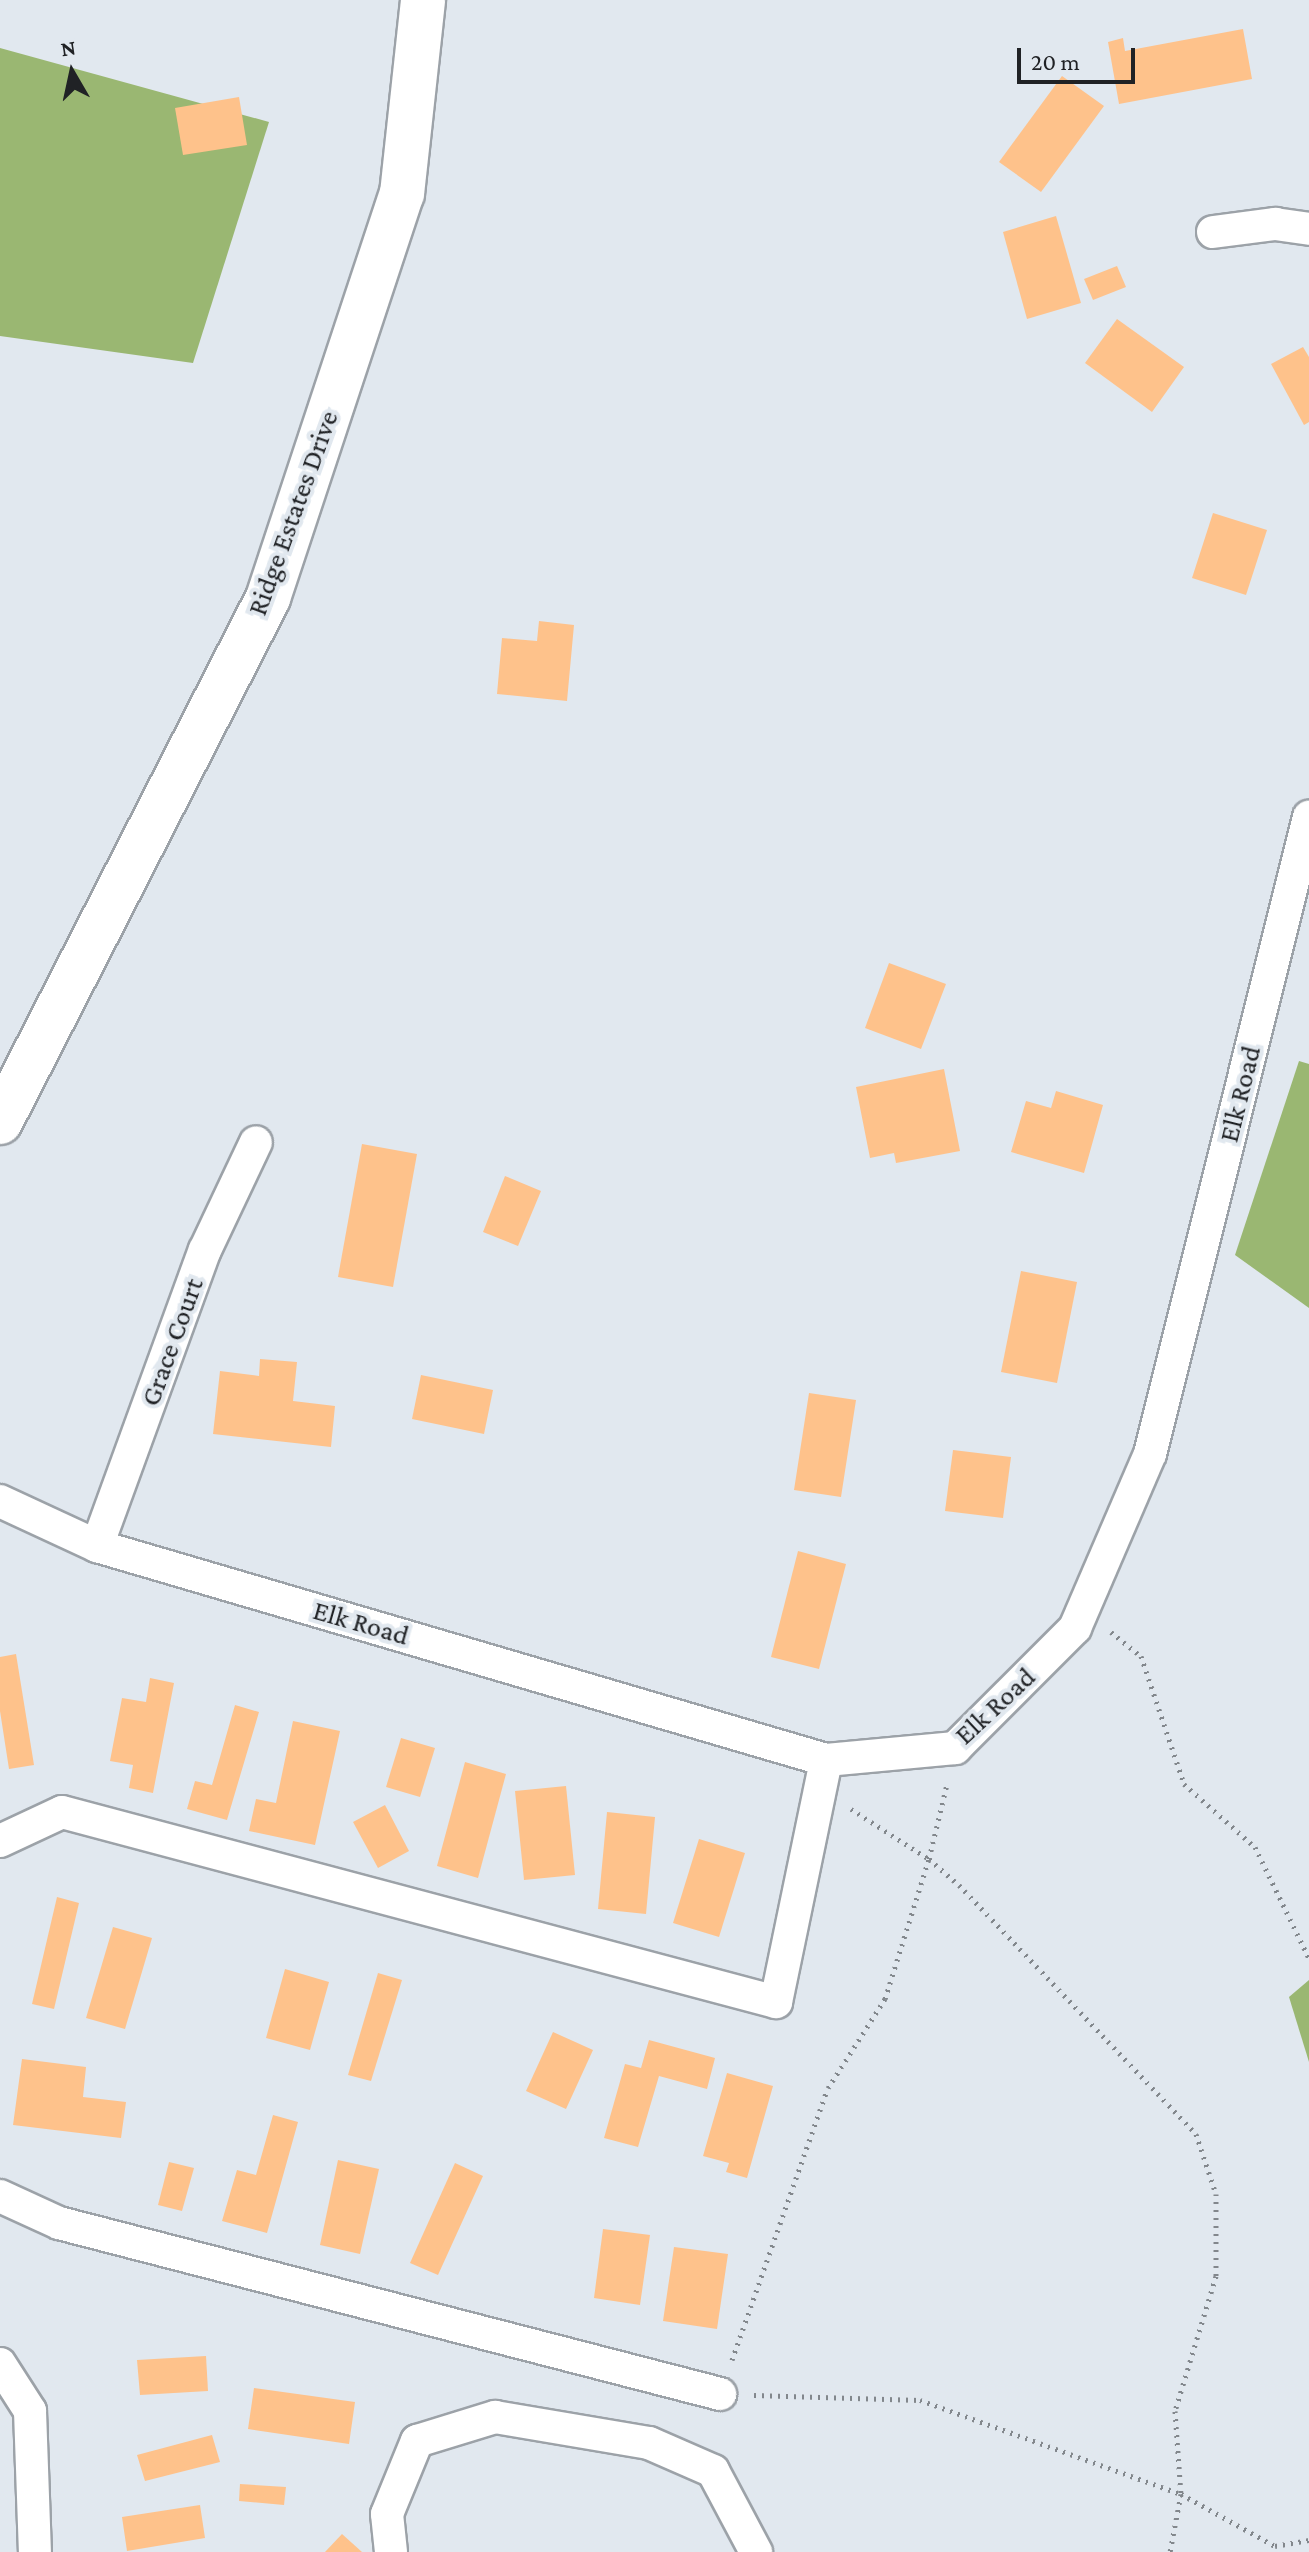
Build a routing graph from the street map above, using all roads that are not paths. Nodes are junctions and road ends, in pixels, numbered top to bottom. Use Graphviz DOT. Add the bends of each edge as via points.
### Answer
graph roads {
  1 [pos="423,0"];
  2 [pos="1309,229"];
  3 [pos="1213,232"];
  4 [pos="1309,817"];
  5 [pos="0,1122"];
  6 [pos="256,1142"];
  7 [pos="0,1501"];
  8 [pos="97,1546"];
  9 [pos="823,1774"];
  10 [pos="0,1841"];
  11 [pos="0,2196"];
  12 [pos="0,2364"];
  13 [pos="720,2394"];
  14 [pos="35,2552"];
  15 [pos="391,2552"];
  16 [pos="756,2552"];
  1 -- 5 [label="street, Ridge Estates Drive" via="402,194 268,598"];
  2 -- 3 [label="street" via="1275,224"];
  4 -- 9 [label="street, Elk Road" via="1150,1454 1075,1628 955,1748"];
  6 -- 8 [label="street, Grace Court" via="205,1250"];
  7 -- 8 [label="street, Elk Road"];
  8 -- 9 [label="street, Elk Road"];
  9 -- 10 [label="street" via="776,2002 62,1812"];
  11 -- 13 [label="street" via="59,2223"];
  12 -- 14 [label="street" via="30,2411"];
  15 -- 16 [label="street" via="387,2514 417,2441 495,2417 649,2443 713,2471"];
}
